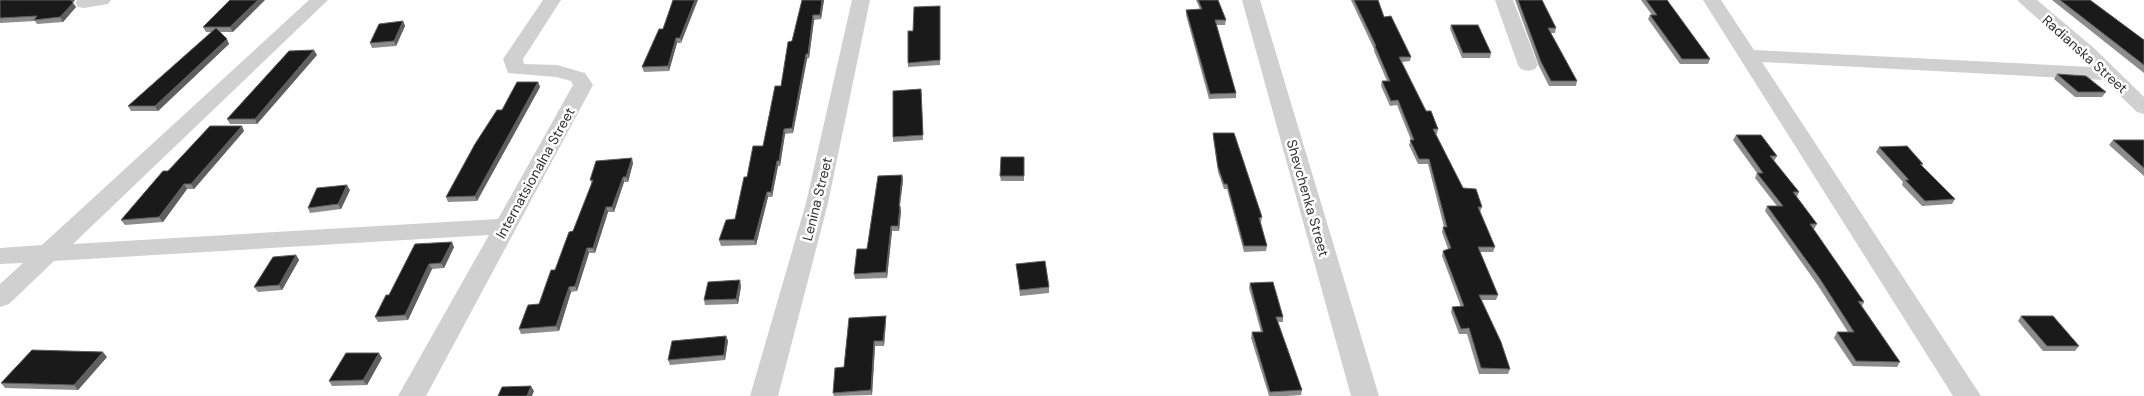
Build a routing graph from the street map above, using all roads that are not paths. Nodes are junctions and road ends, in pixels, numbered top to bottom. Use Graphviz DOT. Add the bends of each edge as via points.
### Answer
graph roads {
  1 [pos="102,0"];
  2 [pos="319,0"];
  3 [pos="552,0"];
  4 [pos="861,0"];
  5 [pos="1252,0"];
  6 [pos="1504,0"];
  7 [pos="1712,0"];
  8 [pos="2026,0"];
  9 [pos="84,4"];
  10 [pos="1748,56"];
  11 [pos="1528,65"];
  12 [pos="2108,74"];
  13 [pos="2144,108"];
  14 [pos="506,226"];
  15 [pos="48,252"];
  16 [pos="0,256"];
  17 [pos="0,298"];
  18 [pos="412,396"];
  19 [pos="764,396"];
  20 [pos="1365,396"];
  21 [pos="1968,396"];
  1 -- 9 [label="street"];
  2 -- 15 [label="street"];
  3 -- 14 [label="street, Internatsionalna Street" via="513,59 515,69 557,71 578,77 583,84"];
  4 -- 19 [label="street, Lenina Street" via="817,203"];
  5 -- 20 [label="street, Shevchenka Street"];
  6 -- 11 [label="street"];
  7 -- 10 [label="street"];
  8 -- 12 [label="street, Radianska Street"];
  10 -- 12 [label="street"];
  10 -- 21 [label="street"];
  12 -- 13 [label="street, Radianska Street"];
  14 -- 15 [label="street"];
  14 -- 18 [label="street, Internatsionalna Street"];
  15 -- 16 [label="street"];
  15 -- 17 [label="street"];
}
